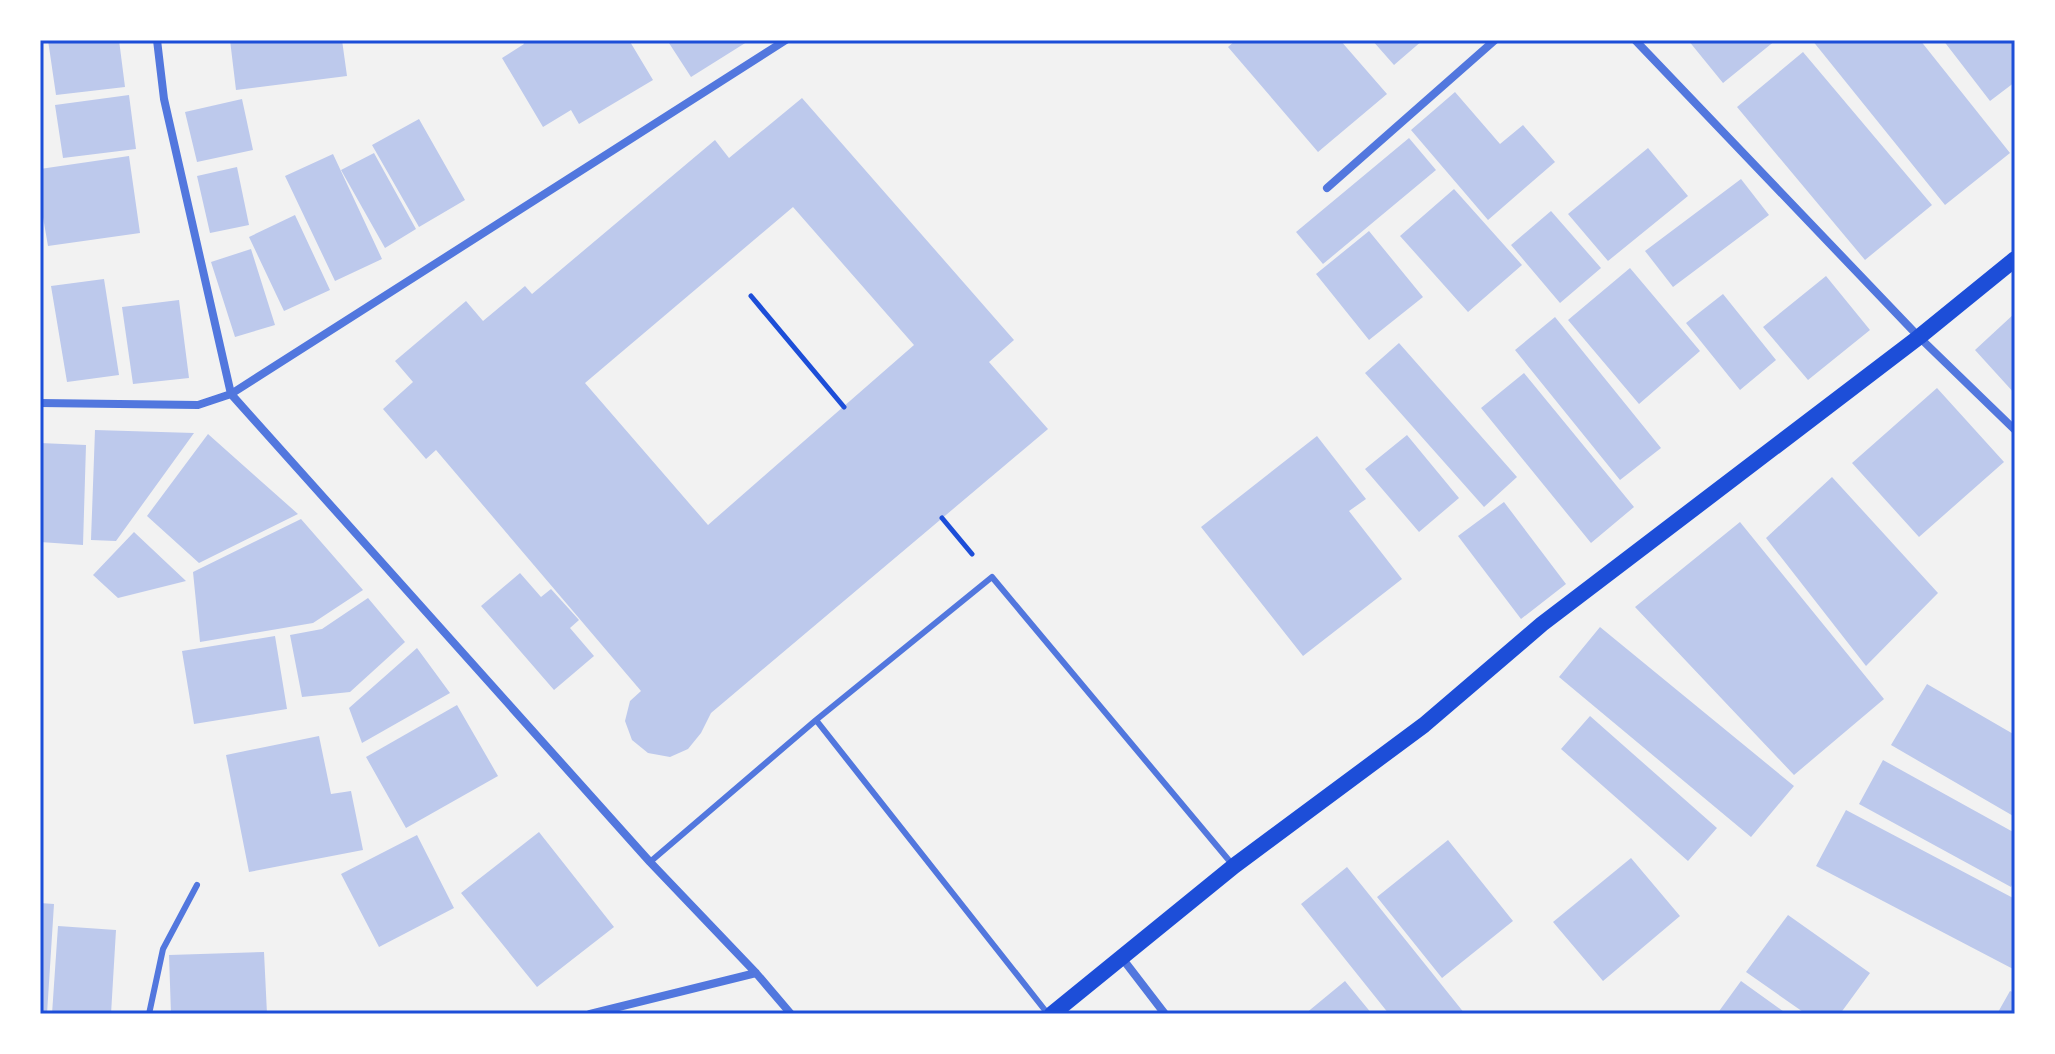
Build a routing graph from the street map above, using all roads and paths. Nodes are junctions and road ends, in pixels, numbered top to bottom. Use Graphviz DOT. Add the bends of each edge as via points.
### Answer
graph roads {
  1 [pos="157,40"];
  2 [pos="786,40"];
  3 [pos="1495,40"];
  4 [pos="1635,40"];
  5 [pos="1327,188"];
  6 [pos="2015,259"];
  7 [pos="751,296"];
  8 [pos="1919,337"];
  9 [pos="231,394"];
  10 [pos="40,403"];
  11 [pos="844,407"];
  12 [pos="2015,430"];
  13 [pos="942,518"];
  14 [pos="992,577"];
  15 [pos="816,720"];
  16 [pos="650,862"];
  17 [pos="1234,866"];
  18 [pos="197,885"];
  19 [pos="1122,958"];
  20 [pos="756,973"];
  21 [pos="149,1014"];
  22 [pos="590,1014"];
  23 [pos="791,1014"];
  24 [pos="1050,1014"];
  25 [pos="1165,1014"];
  1 -- 9 [label="street" via="164,99"];
  2 -- 9 [label="street"];
  3 -- 5 [label="street"];
  4 -- 8 [label="street"];
  6 -- 8 [label="main road"];
  7 -- 11 [label="path"];
  8 -- 12 [label="street"];
  8 -- 17 [label="main road" via="1542,624 1424,725"];
  9 -- 10 [label="street" via="198,405"];
  9 -- 16 [label="street"];
  13 -- 14 [label="path"];
  14 -- 15 [label="lane"];
  14 -- 17 [label="lane"];
  15 -- 16 [label="lane"];
  15 -- 24 [label="lane"];
  16 -- 20 [label="street"];
  17 -- 19 [label="main road"];
  18 -- 21 [label="lane" via="163,949"];
  19 -- 24 [label="main road"];
  19 -- 25 [label="street"];
  20 -- 22 [label="street"];
  20 -- 23 [label="street"];
}
